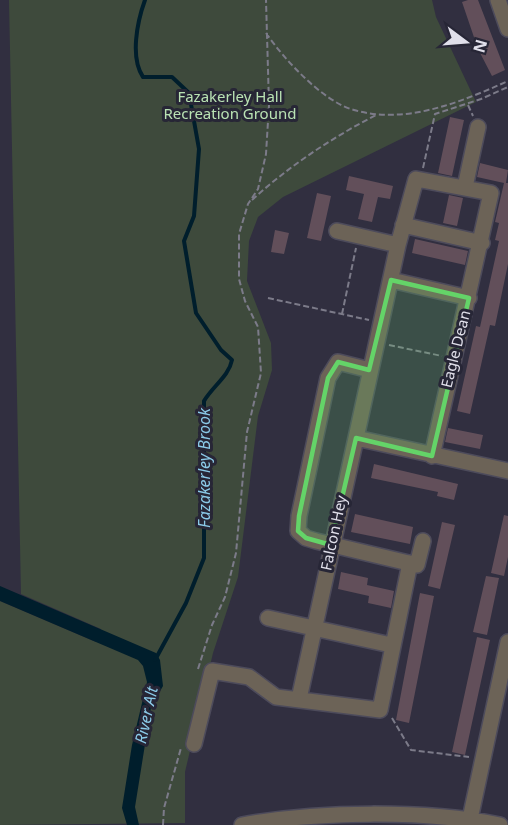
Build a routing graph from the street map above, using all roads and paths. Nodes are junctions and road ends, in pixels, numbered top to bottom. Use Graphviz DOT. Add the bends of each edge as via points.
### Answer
graph roads {
  1 [pos="266,0"];
  2 [pos="498,0"];
  3 [pos="508,29"];
  4 [pos="266,33"];
  5 [pos="508,81"];
  6 [pos="508,87"];
  7 [pos="378,114"];
  8 [pos="478,127"];
  9 [pos="418,179"];
  10 [pos="465,187"];
  11 [pos="248,204"];
  12 [pos="404,225"];
  13 [pos="337,231"];
  14 [pos="359,236"];
  15 [pos="482,243"];
  16 [pos="398,245"];
  17 [pos="391,280"];
  18 [pos="267,298"];
  19 [pos="469,298"];
  20 [pos="342,314"];
  21 [pos="380,323"];
  22 [pos="376,343"];
  23 [pos="453,358"];
  24 [pos="370,370"];
  25 [pos="356,438"];
  26 [pos="432,456"];
  27 [pos="508,471"];
  28 [pos="423,541"];
  29 [pos="331,545"];
  30 [pos="410,563"];
  31 [pos="268,618"];
  32 [pos="314,629"];
  33 [pos="508,642"];
  34 [pos="391,645"];
  35 [pos="506,661"];
  36 [pos="197,671"];
  37 [pos="299,699"];
  38 [pos="380,710"];
  39 [pos="188,746"];
  40 [pos="481,759"];
  41 [pos="470,819"];
  42 [pos="163,825"];
  43 [pos="242,825"];
  44 [pos="500,825"];
  1 -- 4 [label="path"];
  2 -- 3 [label="street"];
  4 -- 7 [label="path" via="282,57 326,94 352,110"];
  4 -- 11 [label="path" via="266,154 258,189"];
  5 -- 7 [label="path" via="434,109"];
  6 -- 9 [label="path" via="435,114"];
  7 -- 11 [label="path" via="339,136"];
  8 -- 10 [label="street"];
  9 -- 10 [label="street, Eagle Dean"];
  9 -- 12 [label="street, Falcon Hey"];
  10 -- 15 [label="street, Eagle Dean" via="491,193"];
  11 -- 36 [label="path" via="239,234 239,279 244,301 258,327 261,373 247,432 236,553 225,597"];
  12 -- 15 [label="street"];
  12 -- 16 [label="street, Falcon Hey"];
  13 -- 14 [label="street"];
  14 -- 16 [label="street"];
  14 -- 20 [label="path"];
  15 -- 19 [label="street, Eagle Dean"];
  16 -- 17 [label="street, Falcon Hey"];
  17 -- 19 [label="street"];
  17 -- 21 [label="street, Falcon Hey"];
  18 -- 20 [label="path"];
  19 -- 23 [label="street, Eagle Dean"];
  20 -- 21 [label="path"];
  21 -- 22 [label="street, Falcon Hey"];
  22 -- 23 [label="path"];
  22 -- 24 [label="street, Falcon Hey"];
  23 -- 26 [label="street, Eagle Dean"];
  24 -- 25 [label="street, Falcon Hey"];
  24 -- 29 [label="street" via="338,362 325,390 298,531 306,538"];
  25 -- 26 [label="street"];
  25 -- 29 [label="street, Falcon Hey"];
  26 -- 27 [label="street"];
  28 -- 30 [label="street" via="417,565"];
  29 -- 30 [label="street"];
  29 -- 32 [label="street, Falcon Hey"];
  30 -- 34 [label="street"];
  31 -- 32 [label="street"];
  32 -- 34 [label="street"];
  32 -- 37 [label="street, Falcon Hey"];
  33 -- 35 [label="street"];
  34 -- 38 [label="street"];
  35 -- 40 [label="street"];
  37 -- 38 [label="street"];
  37 -- 39 [label="street" via="276,697 249,677 212,671"];
  38 -- 40 [label="path" via="394,719 411,750"];
  39 -- 42 [label="path" via="164,808"];
  40 -- 41 [label="street"];
  41 -- 43 [label="street" via="394,814"];
  41 -- 44 [label="street"];
}
